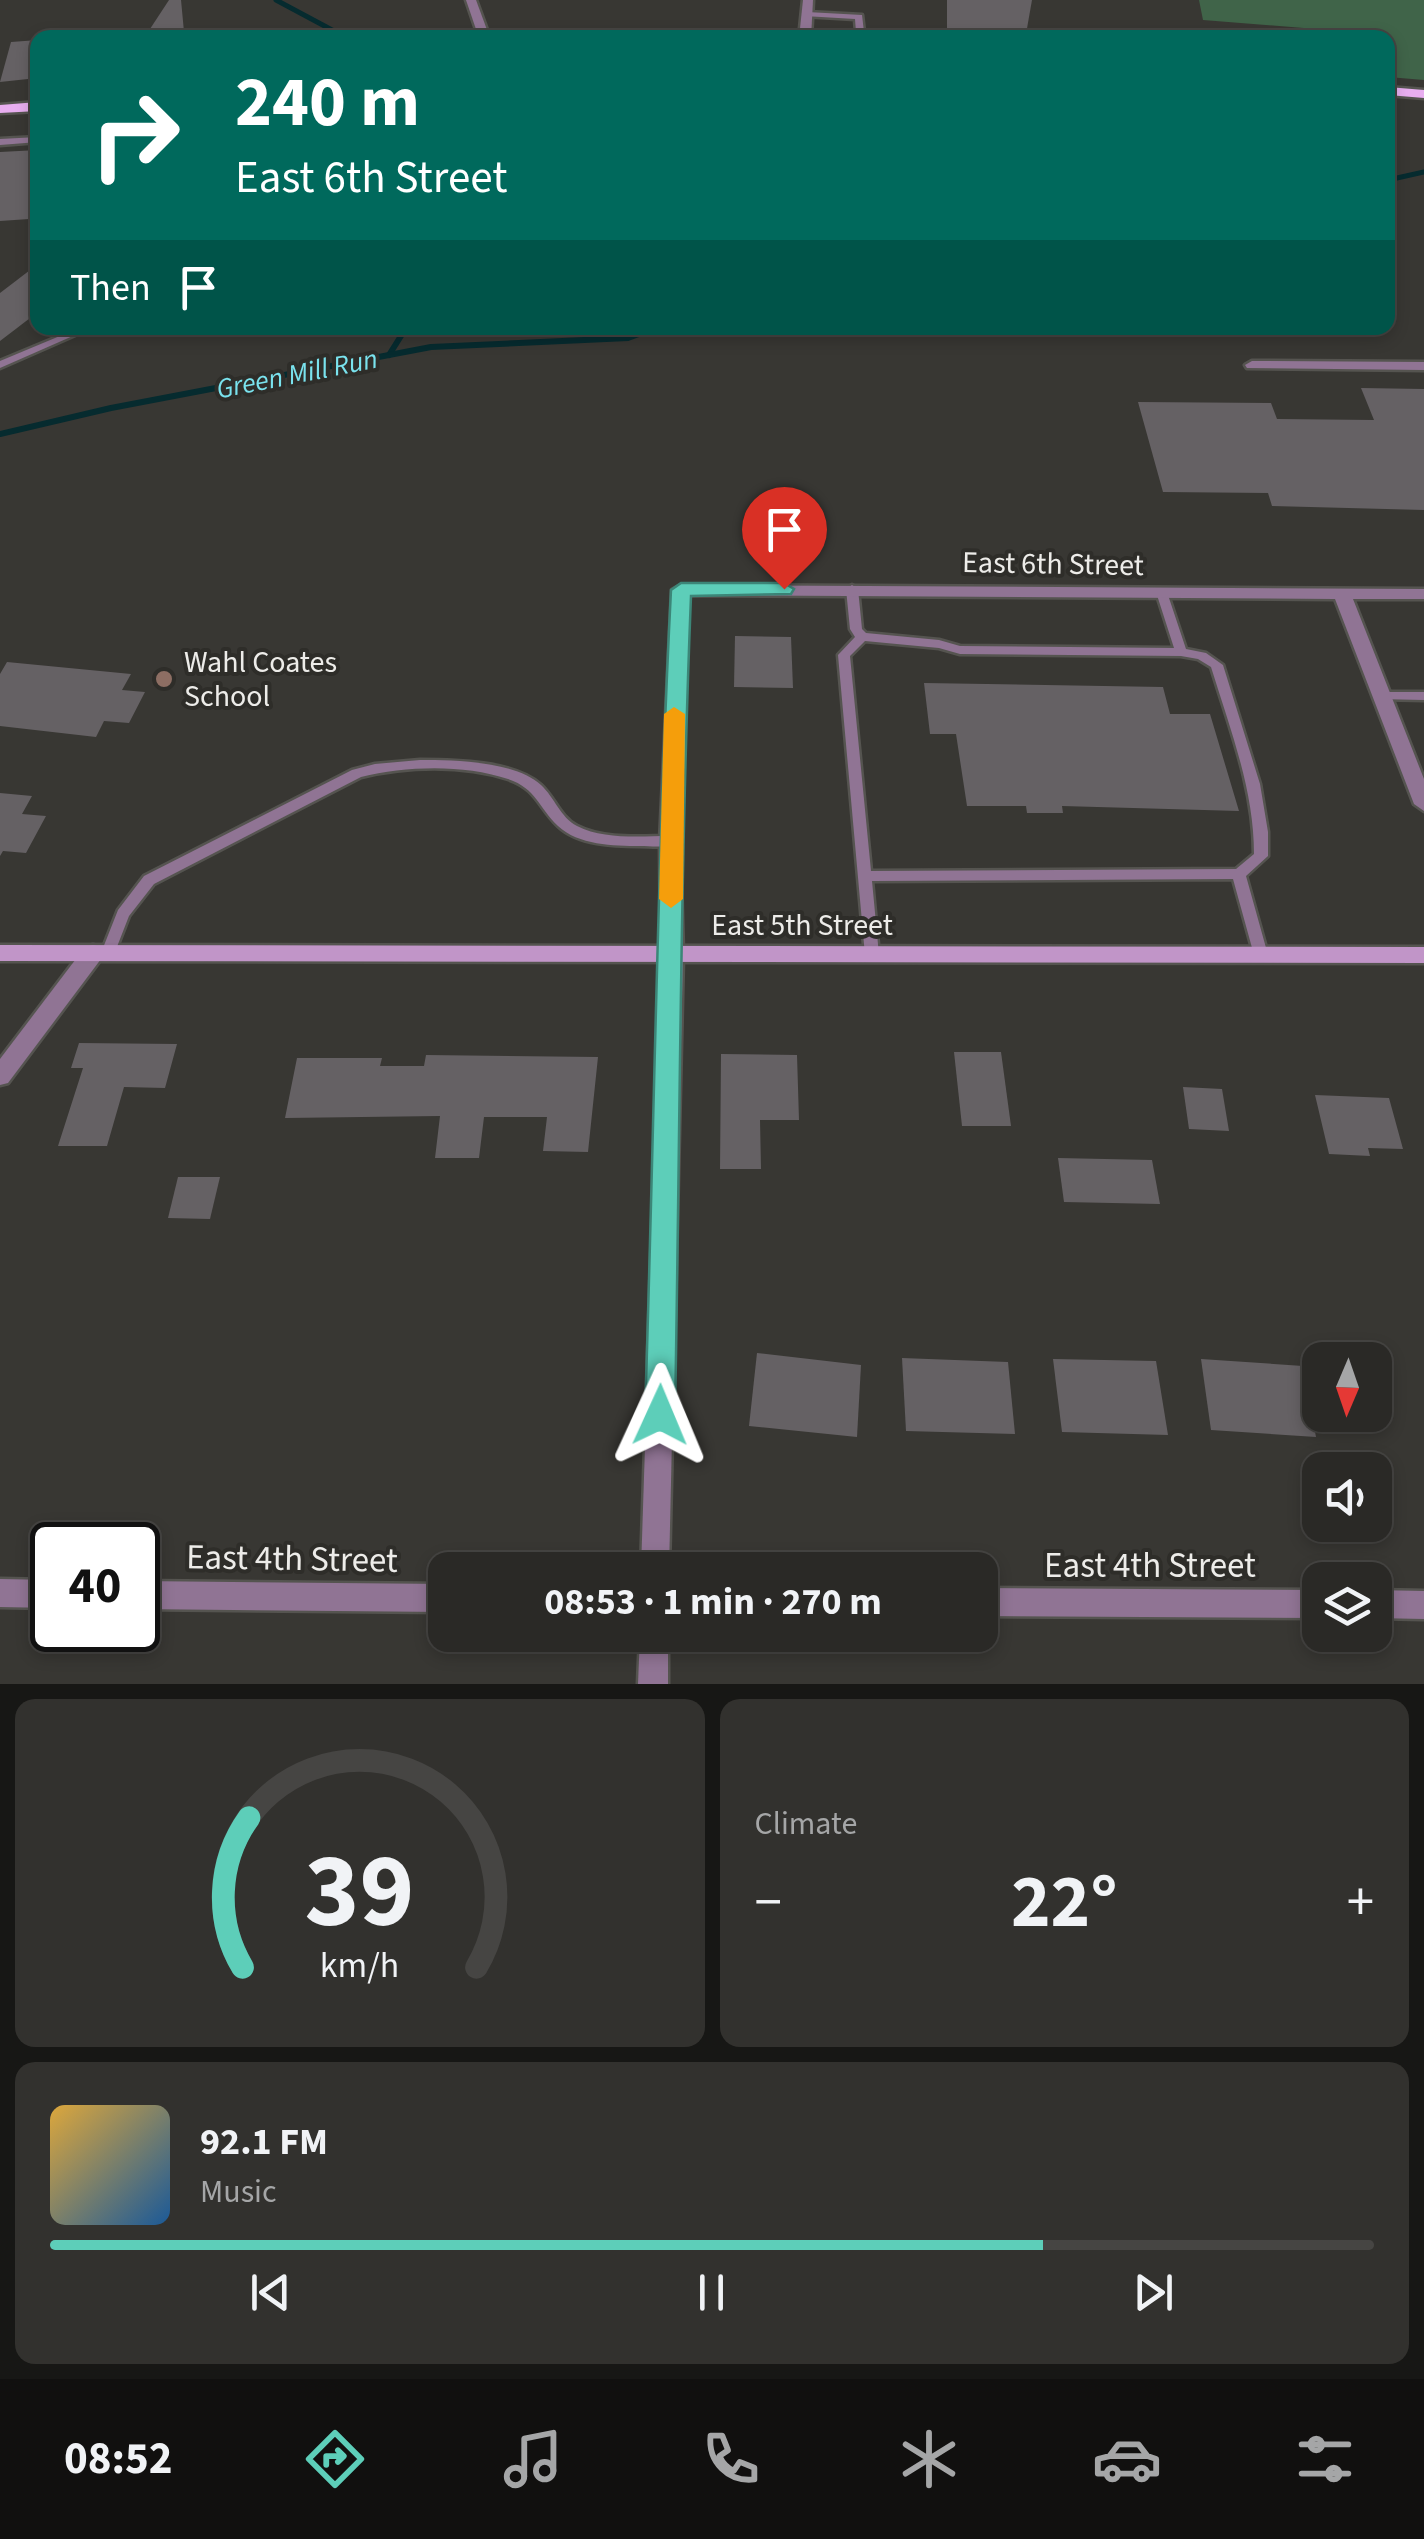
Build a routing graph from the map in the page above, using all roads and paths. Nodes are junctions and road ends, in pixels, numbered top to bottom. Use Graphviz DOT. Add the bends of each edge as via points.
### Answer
graph roads {
  1 [pos="471,0"];
  2 [pos="808,0"];
  3 [pos="807,14"];
  4 [pos="482,30"];
  5 [pos="806,30"];
  6 [pos="860,30"];
  7 [pos="1395,92"];
  8 [pos="1424,94"];
  9 [pos="30,107"];
  10 [pos="0,109"];
  11 [pos="30,140"];
  12 [pos="0,142"];
  13 [pos="70,335"];
  14 [pos="0,365"];
  15 [pos="1252,365"];
  16 [pos="1424,366"];
  17 [pos="852,589"];
  18 [pos="1162,592"];
  19 [pos="1342,594"];
  20 [pos="1424,594"];
  21 [pos="862,637"];
  22 [pos="1180,652"];
  23 [pos="1382,696"];
  24 [pos="1424,696"];
  25 [pos="1424,804"];
  26 [pos="670,842"];
  27 [pos="1239,874"];
  28 [pos="865,876"];
  29 [pos="0,952"];
  30 [pos="100,953"];
  31 [pos="672,955"];
  32 [pos="872,955"];
  33 [pos="1261,955"];
  34 [pos="1424,955"];
  35 [pos="0,1076"];
  36 [pos="655,1552"];
  37 [pos="0,1594"];
  38 [pos="30,1594"];
  39 [pos="160,1595"];
  40 [pos="428,1598"];
  41 [pos="998,1602"];
  42 [pos="1302,1604"];
  43 [pos="1392,1604"];
  44 [pos="1424,1605"];
  45 [pos="654,1652"];
  46 [pos="653,1684"];
  1 -- 4 [label="street"];
  2 -- 3 [label="street"];
  3 -- 5 [label="street"];
  3 -- 6 [label="lane" via="859,17"];
  7 -- 8 [label="main road"];
  9 -- 10 [label="main road"];
  11 -- 12 [label="lane"];
  13 -- 14 [label="lane"];
  15 -- 16 [label="street"];
  17 -- 18 [label="street, East 6th Street"];
  17 -- 21 [label="lane"];
  17 -- 26 [label="street, East 6th Street" via="681,590"];
  18 -- 19 [label="street, East 6th Street"];
  18 -- 22 [label="lane"];
  19 -- 20 [label="street, East 6th Street"];
  19 -- 23 [label="street"];
  21 -- 22 [label="lane" via="960,650"];
  21 -- 28 [label="lane" via="844,655"];
  22 -- 27 [label="lane" via="1217,666 1256,798 1261,856"];
  23 -- 24 [label="lane"];
  23 -- 25 [label="street"];
  26 -- 30 [label="lane" via="574,830 558,820 536,787 494,772 379,766 148,880"];
  26 -- 31 [label="street"];
  27 -- 28 [label="lane"];
  27 -- 33 [label="lane"];
  28 -- 32 [label="lane"];
  29 -- 30 [label="main road, East 5th Street"];
  30 -- 31 [label="main road, East 5th Street"];
  30 -- 35 [label="street"];
  31 -- 32 [label="main road, East 5th Street"];
  31 -- 36 [label="street"];
  32 -- 33 [label="main road, East 5th Street"];
  33 -- 34 [label="main road, East 5th Street"];
  37 -- 38 [label="street"];
  39 -- 40 [label="street, East 4th Street"];
  41 -- 42 [label="street, East 4th Street"];
  43 -- 44 [label="street"];
  45 -- 46 [label="street"];
}
